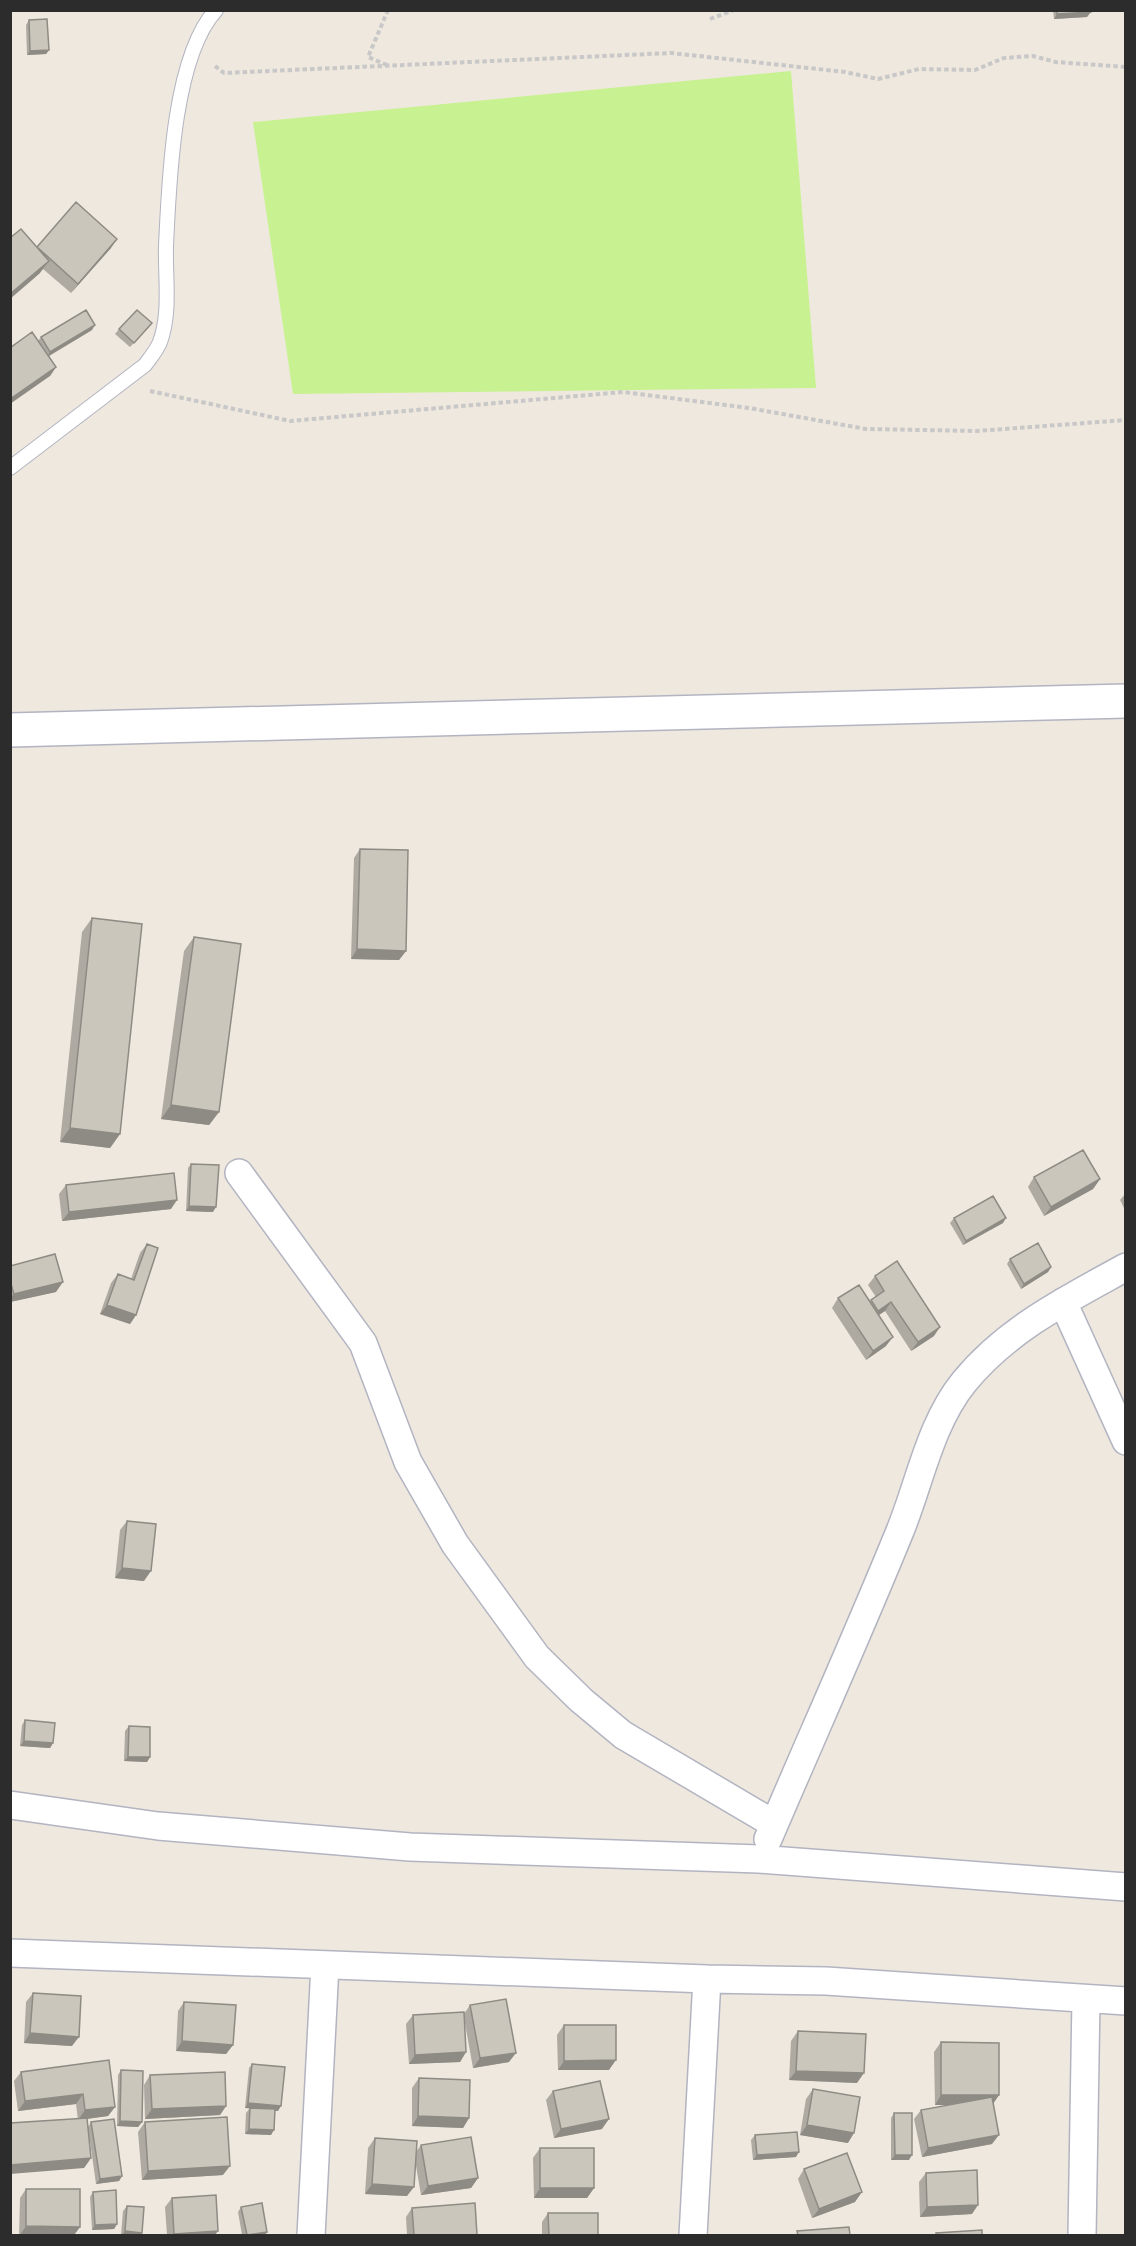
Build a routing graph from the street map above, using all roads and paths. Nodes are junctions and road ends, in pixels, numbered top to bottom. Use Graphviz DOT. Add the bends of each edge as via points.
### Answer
graph roads {
  1 [pos="216,10"];
  2 [pos="388,10"];
  3 [pos="734,10"];
  4 [pos="710,19"];
  5 [pos="195,49"];
  6 [pos="388,65"];
  7 [pos="1125,67"];
  8 [pos="121,385"];
  9 [pos="1125,420"];
  10 [pos="10,468"];
  11 [pos="1125,701"];
  12 [pos="10,730"];
  13 [pos="239,1173"];
  14 [pos="1125,1267"];
  15 [pos="1063,1302"];
  16 [pos="1125,1441"];
  17 [pos="10,1805"];
  18 [pos="774,1824"];
  19 [pos="759,1859"];
  20 [pos="1125,1887"];
  21 [pos="10,1953"];
  22 [pos="325,1965"];
  23 [pos="706,1979"];
  24 [pos="1086,1999"];
  25 [pos="1125,2001"];
  26 [pos="311,2235"];
  27 [pos="693,2235"];
  28 [pos="1082,2235"];
  1 -- 5 [label="lane"];
  2 -- 6 [label="path" via="368,57"];
  3 -- 4 [label="path"];
  5 -- 6 [label="path" via="224,73"];
  5 -- 8 [label="lane" via="184,77 172,165 166,305 160,342 146,365"];
  6 -- 7 [label="path" via="670,53 878,79 918,69 975,70 1004,58 1033,56 1056,62"];
  8 -- 9 [label="path" via="290,421 623,392 866,429 977,431"];
  8 -- 10 [label="lane"];
  11 -- 12 [label="street"];
  13 -- 18 [label="street" via="363,1343 408,1462 454,1544 537,1657 623,1736"];
  14 -- 15 [label="street"];
  15 -- 16 [label="street"];
  15 -- 18 [label="street" via="998,1344 963,1383 933,1436 901,1529"];
  17 -- 19 [label="street" via="158,1826 410,1847"];
  18 -- 19 [label="street"];
  19 -- 20 [label="street"];
  21 -- 22 [label="street"];
  22 -- 23 [label="street"];
  22 -- 26 [label="street"];
  23 -- 24 [label="street" via="826,1981"];
  23 -- 27 [label="street"];
  24 -- 25 [label="street"];
  24 -- 28 [label="street"];
}
